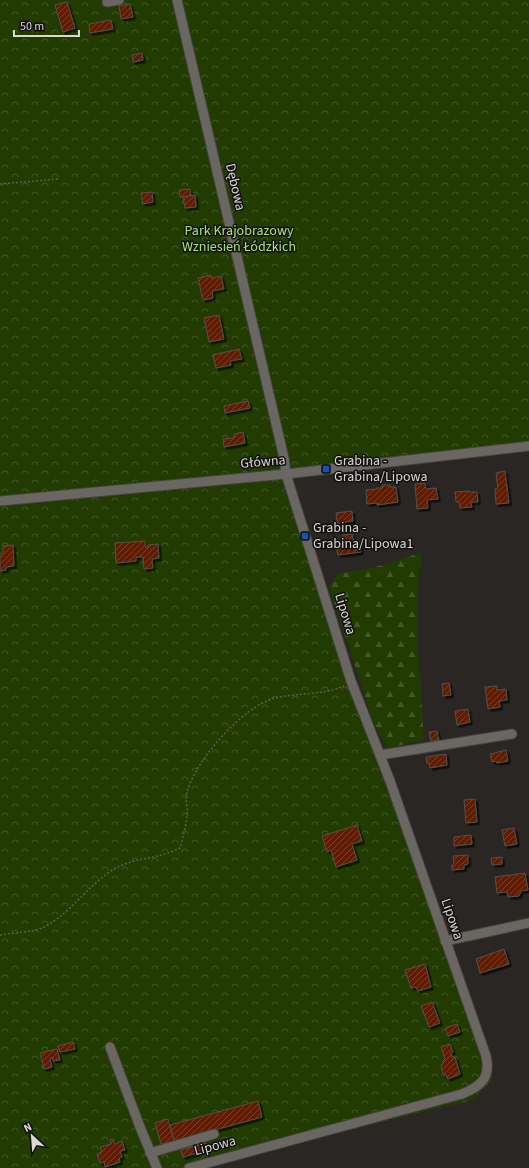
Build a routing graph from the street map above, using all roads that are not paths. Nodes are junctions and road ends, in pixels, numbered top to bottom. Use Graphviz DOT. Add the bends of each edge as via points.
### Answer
graph roads {
  1 [pos="118,0"];
  2 [pos="177,0"];
  3 [pos="107,2"];
  4 [pos="529,446"];
  5 [pos="286,474"];
  6 [pos="0,500"];
  7 [pos="512,734"];
  8 [pos="380,755"];
  9 [pos="529,923"];
  10 [pos="445,941"];
  11 [pos="110,1047"];
  12 [pos="214,1134"];
  13 [pos="150,1153"];
  14 [pos="157,1168"];
  15 [pos="189,1168"];
  1 -- 3 [label="street"];
  2 -- 5 [label="street, Dębowa"];
  4 -- 5 [label="street, Główna"];
  5 -- 6 [label="street, Główna"];
  5 -- 8 [label="street, Lipowa" via="351,681"];
  7 -- 8 [label="street"];
  8 -- 10 [label="street, Lipowa"];
  9 -- 10 [label="street"];
  10 -- 15 [label="street, Lipowa" via="488,1064 482,1082 477,1087 462,1094"];
  11 -- 13 [label="street"];
  12 -- 13 [label="street"];
  13 -- 14 [label="street"];
}
